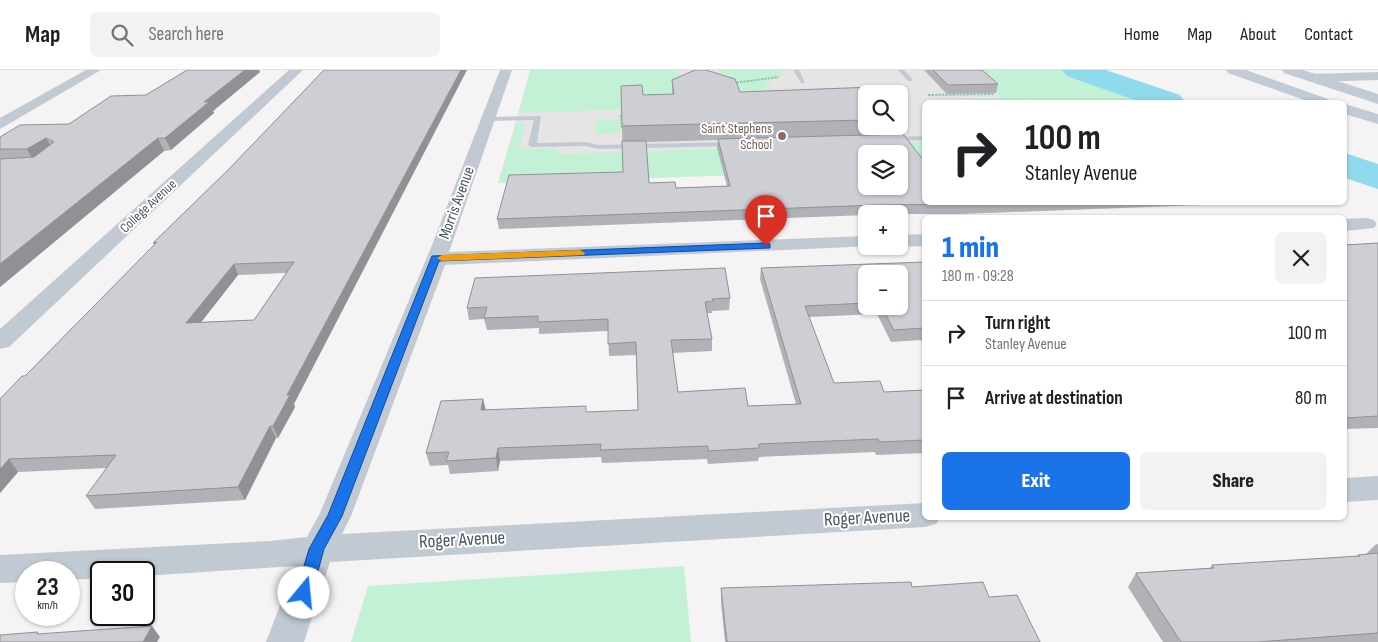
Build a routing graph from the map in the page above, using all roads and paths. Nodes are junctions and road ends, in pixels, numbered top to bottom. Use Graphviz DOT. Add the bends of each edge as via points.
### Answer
graph roads {
  1 [pos="95,70"];
  2 [pos="297,70"];
  3 [pos="506,70"];
  4 [pos="796,70"];
  5 [pos="900,70"];
  6 [pos="1233,70"];
  7 [pos="1289,70"];
  8 [pos="1378,76"];
  9 [pos="780,77"];
  10 [pos="1312,78"];
  11 [pos="910,80"];
  12 [pos="803,82"];
  13 [pos="733,83"];
  14 [pos="1378,84"];
  15 [pos="1338,86"];
  16 [pos="994,94"];
  17 [pos="928,95"];
  18 [pos="1378,99"];
  19 [pos="1317,100"];
  20 [pos="1347,110"];
  21 [pos="488,120"];
  22 [pos="1378,120"];
  23 [pos="0,124"];
  24 [pos="922,138"];
  25 [pos="880,139"];
  26 [pos="746,144"];
  27 [pos="1367,224"];
  28 [pos="1347,225"];
  29 [pos="922,240"];
  30 [pos="908,241"];
  31 [pos="858,242"];
  32 [pos="436,258"];
  33 [pos="0,342"];
  34 [pos="1378,488"];
  35 [pos="1347,490"];
  36 [pos="922,515"];
  37 [pos="317,549"];
  38 [pos="0,569"];
  39 [pos="285,642"];
  1 -- 23 [label="street"];
  2 -- 33 [label="street, College Avenue"];
  3 -- 21 [label="street, Morris Avenue"];
  4 -- 12 [label="lane"];
  5 -- 11 [label="lane"];
  6 -- 19 [label="main road"];
  7 -- 10 [label="main road"];
  8 -- 10 [label="street"];
  9 -- 13 [label="path"];
  10 -- 15 [label="main road"];
  14 -- 15 [label="street"];
  15 -- 18 [label="main road"];
  16 -- 17 [label="path"];
  20 -- 22 [label="main road"];
  21 -- 26 [label="lane" via="538,118 532,145"];
  21 -- 32 [label="street, Morris Avenue"];
  24 -- 25 [label="lane"];
  27 -- 28 [label="street"];
  29 -- 30 [label="street"];
  31 -- 32 [label="street"];
  32 -- 37 [label="street, Morris Avenue" via="335,516"];
  34 -- 35 [label="street"];
  36 -- 37 [label="street, Roger Avenue"];
  37 -- 38 [label="street, Roger Avenue" via="270,555"];
  37 -- 39 [label="street, Morris Avenue"];
}
